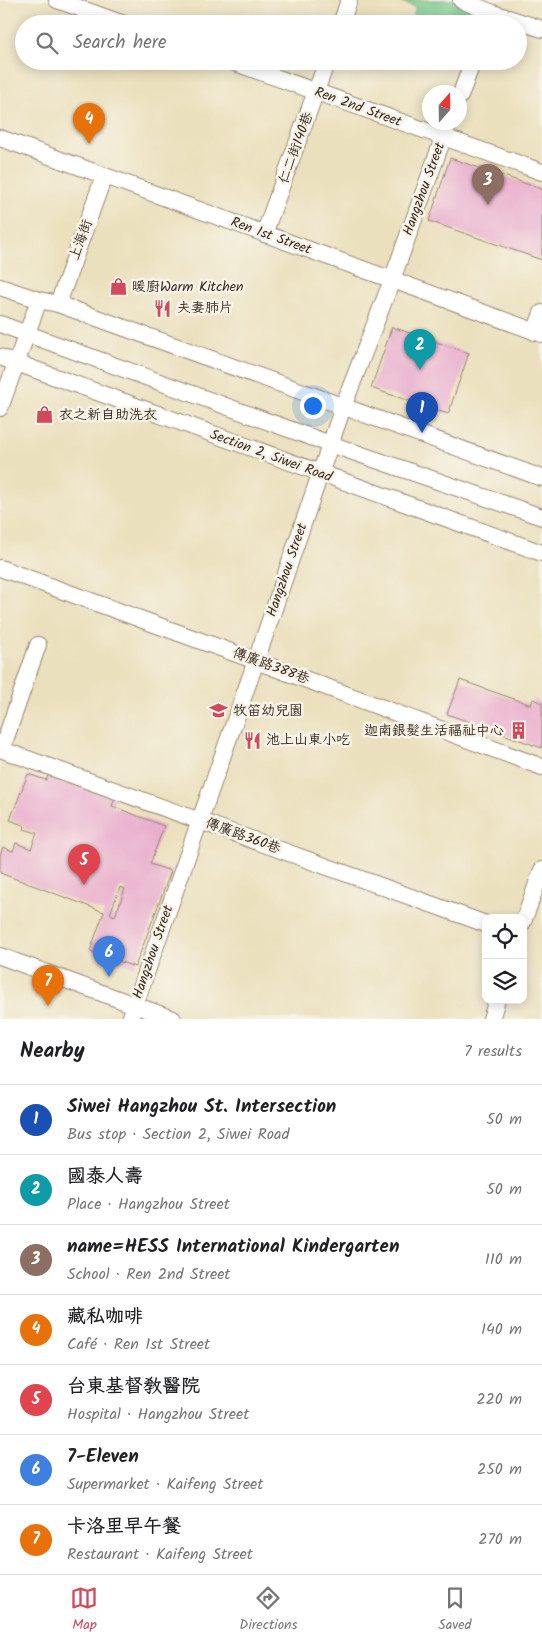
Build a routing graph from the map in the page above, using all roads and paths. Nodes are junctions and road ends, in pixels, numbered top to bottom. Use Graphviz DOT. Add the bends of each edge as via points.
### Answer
graph roads {
  1 [pos="57,0"];
  2 [pos="349,0"];
  3 [pos="461,0"];
  4 [pos="493,12"];
  5 [pos="99,15"];
  6 [pos="344,15"];
  7 [pos="527,24"];
  8 [pos="542,29"];
  9 [pos="255,70"];
  10 [pos="324,70"];
  11 [pos="470,70"];
  12 [pos="464,85"];
  13 [pos="316,92"];
  14 [pos="422,123"];
  15 [pos="446,130"];
  16 [pos="0,138"];
  17 [pos="542,172"];
  18 [pos="104,176"];
  19 [pos="264,234"];
  20 [pos="392,280"];
  21 [pos="0,287"];
  22 [pos="39,300"];
  23 [pos="58,304"];
  24 [pos="542,312"];
  25 [pos="0,324"];
  26 [pos="539,333"];
  27 [pos="27,334"];
  28 [pos="0,357"];
  29 [pos="16,363"];
  30 [pos="343,407"];
  31 [pos="0,408"];
  32 [pos="330,444"];
  33 [pos="320,474"];
  34 [pos="542,478"];
  35 [pos="542,517"];
  36 [pos="542,553"];
  37 [pos="0,568"];
  38 [pos="38,645"];
  39 [pos="256,661"];
  40 [pos="1,749"];
  41 [pos="542,767"];
  42 [pos="200,820"];
  43 [pos="542,870"];
  44 [pos="526,914"];
  45 [pos="482,923"];
  46 [pos="0,956"];
  47 [pos="496,1004"];
  48 [pos="132,1012"];
  49 [pos="173,1019"];
  50 [pos="491,1019"];
  1 -- 5 [label="street"];
  2 -- 6 [label="street"];
  3 -- 4 [label="street"];
  7 -- 8 [label="street"];
  9 -- 13 [label="street, Ren 2nd Street"];
  10 -- 13 [label="street, 仁二街140巷"];
  11 -- 12 [label="street"];
  13 -- 14 [label="street, Ren 2nd Street"];
  13 -- 19 [label="street, 仁二街140巷"];
  15 -- 17 [label="street, Ren 2nd Street"];
  15 -- 20 [label="street, Hangzhou Street"];
  16 -- 18 [label="street, Ren 1st Street"];
  18 -- 19 [label="street, Ren 1st Street"];
  18 -- 23 [label="street, 上海街"];
  19 -- 20 [label="street, Ren 1st Street"];
  20 -- 26 [label="street, Ren 1st Street"];
  20 -- 30 [label="street, Hangzhou Street"];
  21 -- 22 [label="street"];
  22 -- 23 [label="street"];
  22 -- 27 [label="street"];
  23 -- 30 [label="street"];
  24 -- 26 [label="street"];
  25 -- 27 [label="street"];
  27 -- 29 [label="street"];
  27 -- 32 [label="street"];
  28 -- 29 [label="street, Section 2, Siwei Road"];
  29 -- 31 [label="street"];
  29 -- 33 [label="street, Section 2, Siwei Road"];
  30 -- 32 [label="street, Hangzhou Street"];
  30 -- 34 [label="street"];
  32 -- 33 [label="street, Hangzhou Street"];
  32 -- 35 [label="street"];
  33 -- 36 [label="street, Section 2, Siwei Road"];
  33 -- 39 [label="street, Hangzhou Street"];
  37 -- 39 [label="street, 傳廣路388巷"];
  38 -- 40 [label="street"];
  39 -- 41 [label="street, 傳廣路388巷"];
  39 -- 42 [label="street, Hangzhou Street"];
  40 -- 42 [label="street, 傳廣路360巷"];
  42 -- 45 [label="street, 傳廣路360巷"];
  42 -- 48 [label="street, Hangzhou Street"];
  43 -- 44 [label="street"];
  46 -- 48 [label="street"];
  47 -- 50 [label="street"];
  48 -- 49 [label="street"];
}
